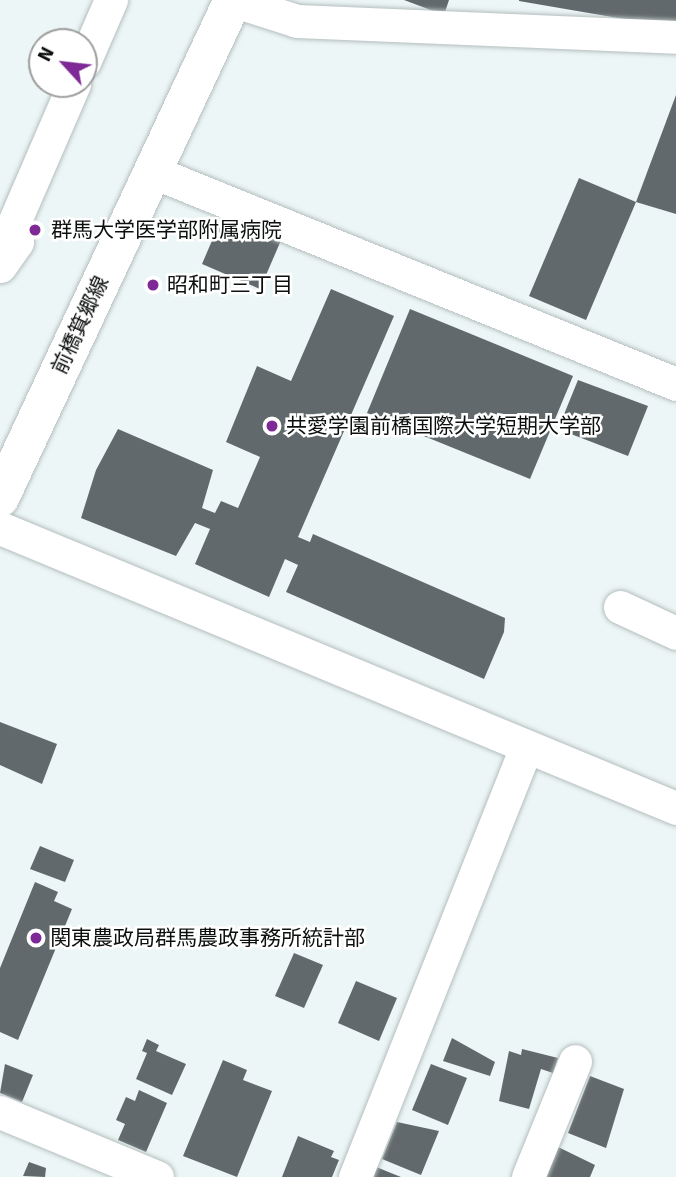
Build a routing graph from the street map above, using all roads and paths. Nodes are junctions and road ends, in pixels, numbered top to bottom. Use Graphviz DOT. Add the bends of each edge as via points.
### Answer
graph roads {
  1 [pos="111,0"];
  2 [pos="232,0"];
  3 [pos="98,30"];
  4 [pos="676,37"];
  5 [pos="68,98"];
  6 [pos="152,171"];
  7 [pos="6,232"];
  8 [pos="0,266"];
  9 [pos="676,384"];
  10 [pos="0,498"];
  11 [pos="0,528"];
  12 [pos="620,607"];
  13 [pos="676,633"];
  14 [pos="526,747"];
  15 [pos="676,808"];
  16 [pos="575,1061"];
  17 [pos="0,1112"];
  18 [pos="157,1177"];
  19 [pos="355,1177"];
  20 [pos="528,1177"];
  1 -- 3 [label="street"];
  2 -- 4 [label="street" via="297,21"];
  2 -- 6 [label="main road, 前橋箕郷線"];
  5 -- 7 [label="street"];
  6 -- 9 [label="street"];
  6 -- 10 [label="main road, 前橋箕郷線"];
  7 -- 8 [label="street" via="17,242"];
  11 -- 14 [label="street"];
  12 -- 13 [label="street"];
  14 -- 15 [label="street"];
  14 -- 19 [label="street"];
  16 -- 20 [label="street"];
  17 -- 18 [label="street"];
}
